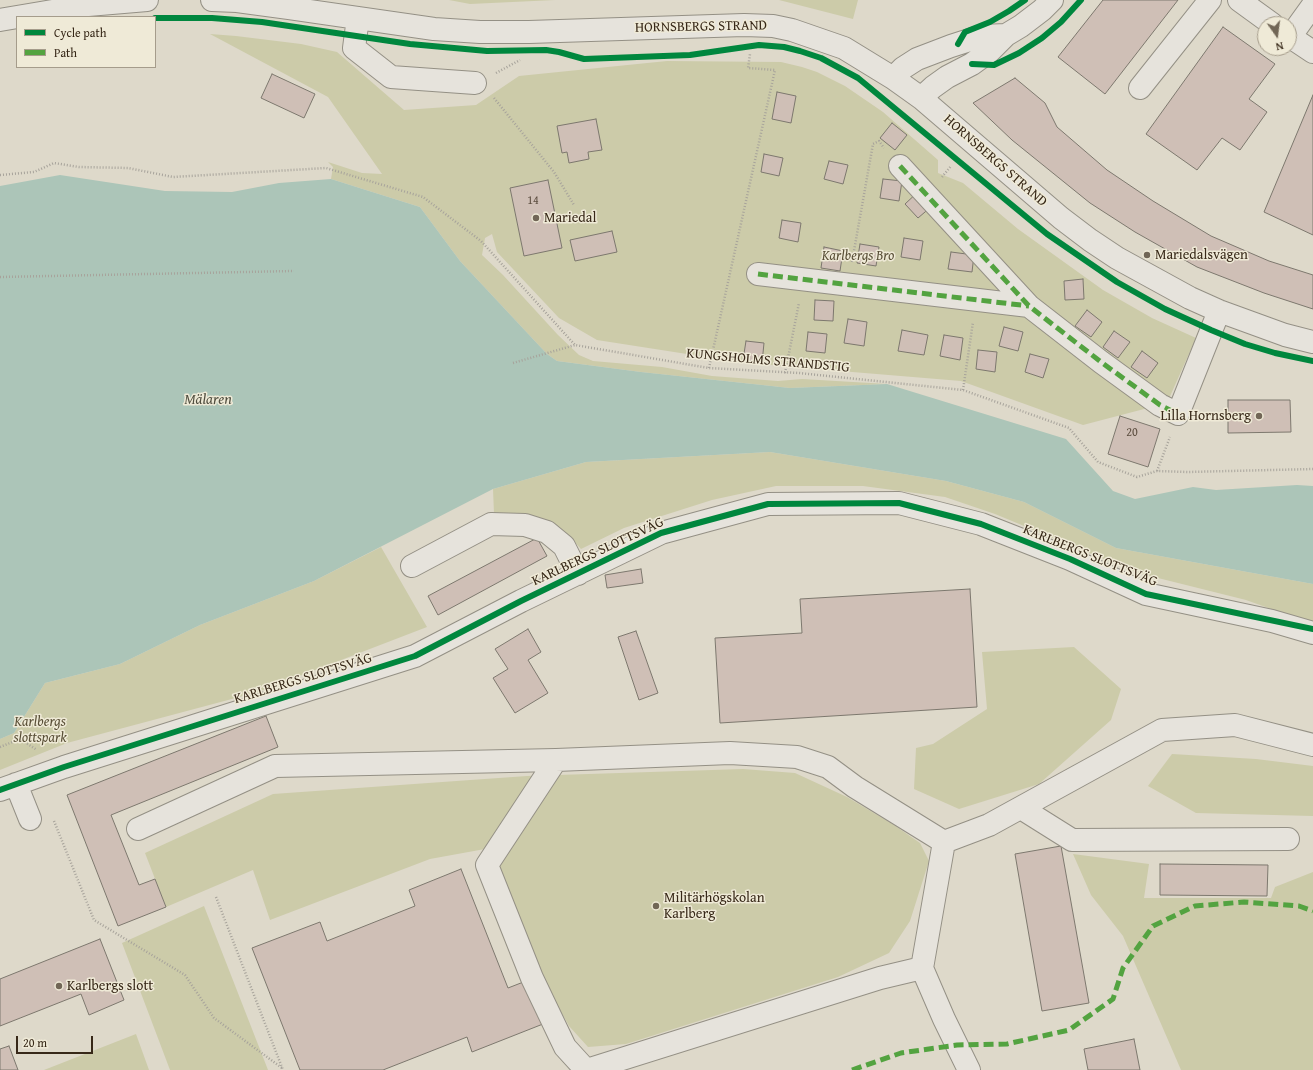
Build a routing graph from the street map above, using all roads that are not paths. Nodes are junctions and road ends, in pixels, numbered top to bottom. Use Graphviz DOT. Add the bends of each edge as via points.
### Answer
graph roads {
  1 [pos="146,0"];
  2 [pos="212,0"];
  3 [pos="1052,0"];
  4 [pos="1210,0"];
  5 [pos="1239,0"];
  6 [pos="1313,6"];
  7 [pos="23,16"];
  8 [pos="1261,16"];
  9 [pos="16,17"];
  10 [pos="358,18"];
  11 [pos="0,20"];
  12 [pos="1297,28"];
  13 [pos="1006,35"];
  14 [pos="1297,42"];
  15 [pos="1313,52"];
  16 [pos="893,78"];
  17 [pos="475,83"];
  18 [pos="1140,88"];
  19 [pos="922,98"];
  20 [pos="900,166"];
  21 [pos="758,274"];
  22 [pos="1029,306"];
  23 [pos="1219,311"];
  24 [pos="1313,342"];
  25 [pos="412,566"];
  26 [pos="578,574"];
  27 [pos="1313,633"];
  28 [pos="1313,745"];
  29 [pos="556,760"];
  30 [pos="8,787"];
  31 [pos="1020,808"];
  32 [pos="30,819"];
  33 [pos="138,829"];
  34 [pos="1288,840"];
  35 [pos="944,842"];
  36 [pos="922,968"];
  37 [pos="587,1070"];
  38 [pos="969,1070"];
  1 -- 7 [label="street" via="88,5"];
  2 -- 10 [label="street, HORNSBERGS STRAND" via="237,1"];
  3 -- 13 [label="street"];
  4 -- 18 [label="street"];
  5 -- 8 [label="street"];
  6 -- 12 [label="street"];
  9 -- 11 [label="street"];
  10 -- 16 [label="street, HORNSBERGS STRAND" via="480,32 773,26 844,48"];
  10 -- 17 [label="street" via="354,48 391,77"];
  13 -- 16 [label="street" via="982,36 916,59"];
  13 -- 19 [label="street" via="990,51 972,64 947,76"];
  14 -- 15 [label="street"];
  16 -- 19 [label="street, HORNSBERGS STRAND"];
  19 -- 23 [label="street, HORNSBERGS STRAND" via="1090,240 1156,281"];
  20 -- 22 [label="street"];
  21 -- 22 [label="street"];
  22 -- 23 [label="street" via="1118,375 1160,405 1178,414"];
  23 -- 24 [label="street, HORNSBERGS STRAND" via="1285,335"];
  25 -- 26 [label="street" via="491,524 525,525 546,532 564,546"];
  26 -- 27 [label="street, KARLBERGS SLOTTSVÄG" via="661,533 768,504 899,503 981,524 1070,559 1146,594 1272,621"];
  26 -- 30 [label="street, KARLBERGS SLOTTSVÄG" via="415,656"];
  28 -- 31 [label="street" via="1235,725 1162,730"];
  29 -- 33 [label="street" via="275,766"];
  29 -- 35 [label="street" via="730,753 797,757 828,767 855,787"];
  29 -- 37 [label="street" via="487,865 532,978 565,1047"];
  30 -- 32 [label="street"];
  31 -- 34 [label="street" via="1072,840"];
  31 -- 35 [label="street" via="989,825"];
  35 -- 36 [label="street"];
  36 -- 37 [label="street" via="880,978"];
  36 -- 38 [label="street"];
}
